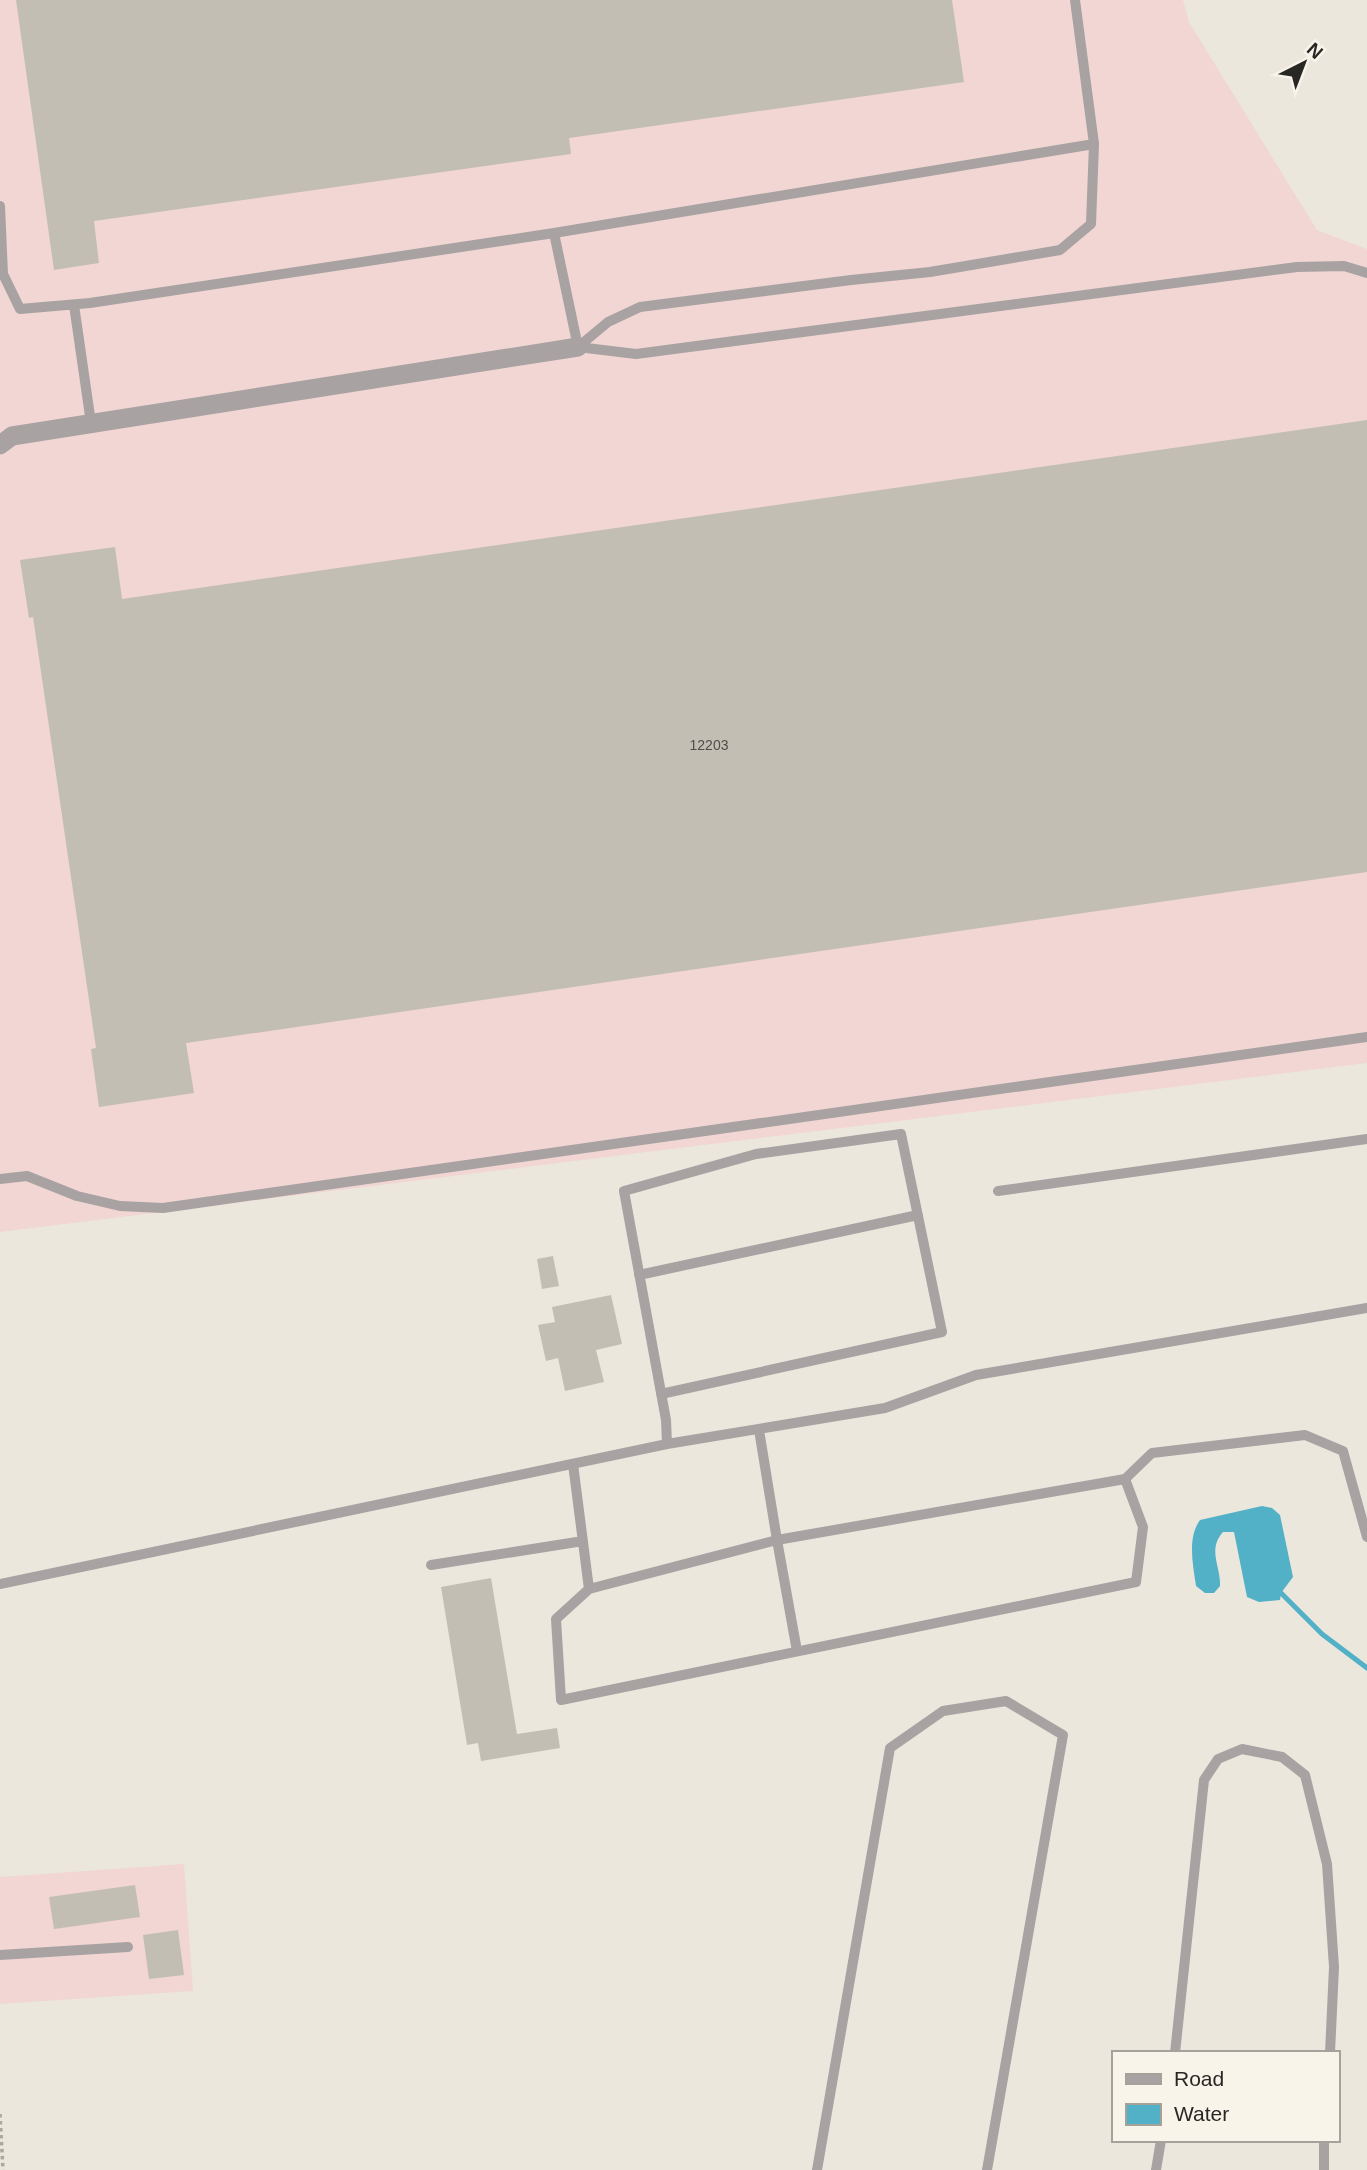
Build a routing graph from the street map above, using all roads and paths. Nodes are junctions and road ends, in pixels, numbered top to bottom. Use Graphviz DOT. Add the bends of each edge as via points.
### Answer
graph roads {
  1 [pos="1075,0"];
  2 [pos="1094,144"];
  3 [pos="0,206"];
  4 [pos="554,233"];
  5 [pos="1367,273"];
  6 [pos="74,304"];
  7 [pos="578,347"];
  8 [pos="91,424"];
  9 [pos="4,437"];
  10 [pos="1367,1037"];
  11 [pos="1367,1139"];
  12 [pos="0,1179"];
  13 [pos="998,1191"];
  14 [pos="918,1215"];
  15 [pos="639,1275"];
  16 [pos="1367,1308"];
  17 [pos="661,1394"];
  18 [pos="759,1430"];
  19 [pos="667,1444"];
  20 [pos="573,1464"];
  21 [pos="1125,1479"];
  22 [pos="1367,1537"];
  23 [pos="777,1539"];
  24 [pos="583,1541"];
  25 [pos="431,1565"];
  26 [pos="0,1584"];
  27 [pos="589,1589"];
  28 [pos="797,1651"];
  29 [pos="128,1947"];
  30 [pos="0,1955"];
  31 [pos="1175,2051"];
  32 [pos="1330,2051"];
  33 [pos="0,2114"];
  34 [pos="1161,2142"];
  35 [pos="1324,2142"];
  36 [pos="3,2170"];
  37 [pos="817,2170"];
  38 [pos="987,2170"];
  39 [pos="1156,2170"];
  40 [pos="1324,2170"];
  1 -- 2 [label="lane"];
  2 -- 4 [label="lane"];
  2 -- 7 [label="lane" via="1091,224 1060,250 930,272 640,307 608,322"];
  3 -- 6 [label="lane" via="3,274 20,309"];
  4 -- 6 [label="lane"];
  4 -- 7 [label="lane"];
  5 -- 7 [label="lane" via="1344,266 1297,267 636,355"];
  6 -- 8 [label="lane"];
  7 -- 8 [label="street"];
  8 -- 9 [label="street"];
  10 -- 12 [label="lane" via="163,1208 120,1206 77,1196 27,1176"];
  11 -- 13 [label="lane"];
  14 -- 15 [label="lane"];
  14 -- 15 [label="lane" via="901,1134 756,1154 624,1191"];
  14 -- 17 [label="lane" via="942,1332"];
  15 -- 17 [label="lane"];
  16 -- 18 [label="lane" via="976,1375 885,1408"];
  17 -- 19 [label="lane"];
  18 -- 19 [label="lane"];
  18 -- 23 [label="lane"];
  19 -- 20 [label="lane"];
  20 -- 24 [label="lane"];
  20 -- 26 [label="lane"];
  21 -- 22 [label="lane" via="1153,1453 1305,1435 1343,1451"];
  21 -- 23 [label="lane"];
  21 -- 28 [label="lane" via="1143,1527 1136,1581"];
  23 -- 27 [label="lane"];
  23 -- 28 [label="lane"];
  24 -- 25 [label="lane"];
  24 -- 27 [label="lane"];
  27 -- 28 [label="lane" via="556,1619 561,1700"];
  29 -- 30 [label="lane"];
  31 -- 32 [label="lane" via="1204,1780 1218,1759 1242,1749 1282,1757 1304,1775 1327,1864 1334,1967"];
  33 -- 36 [label="path"];
  34 -- 39 [label="lane"];
  35 -- 40 [label="lane"];
  37 -- 38 [label="lane" via="890,1748 943,1712 1006,1701 1063,1735"];
}
